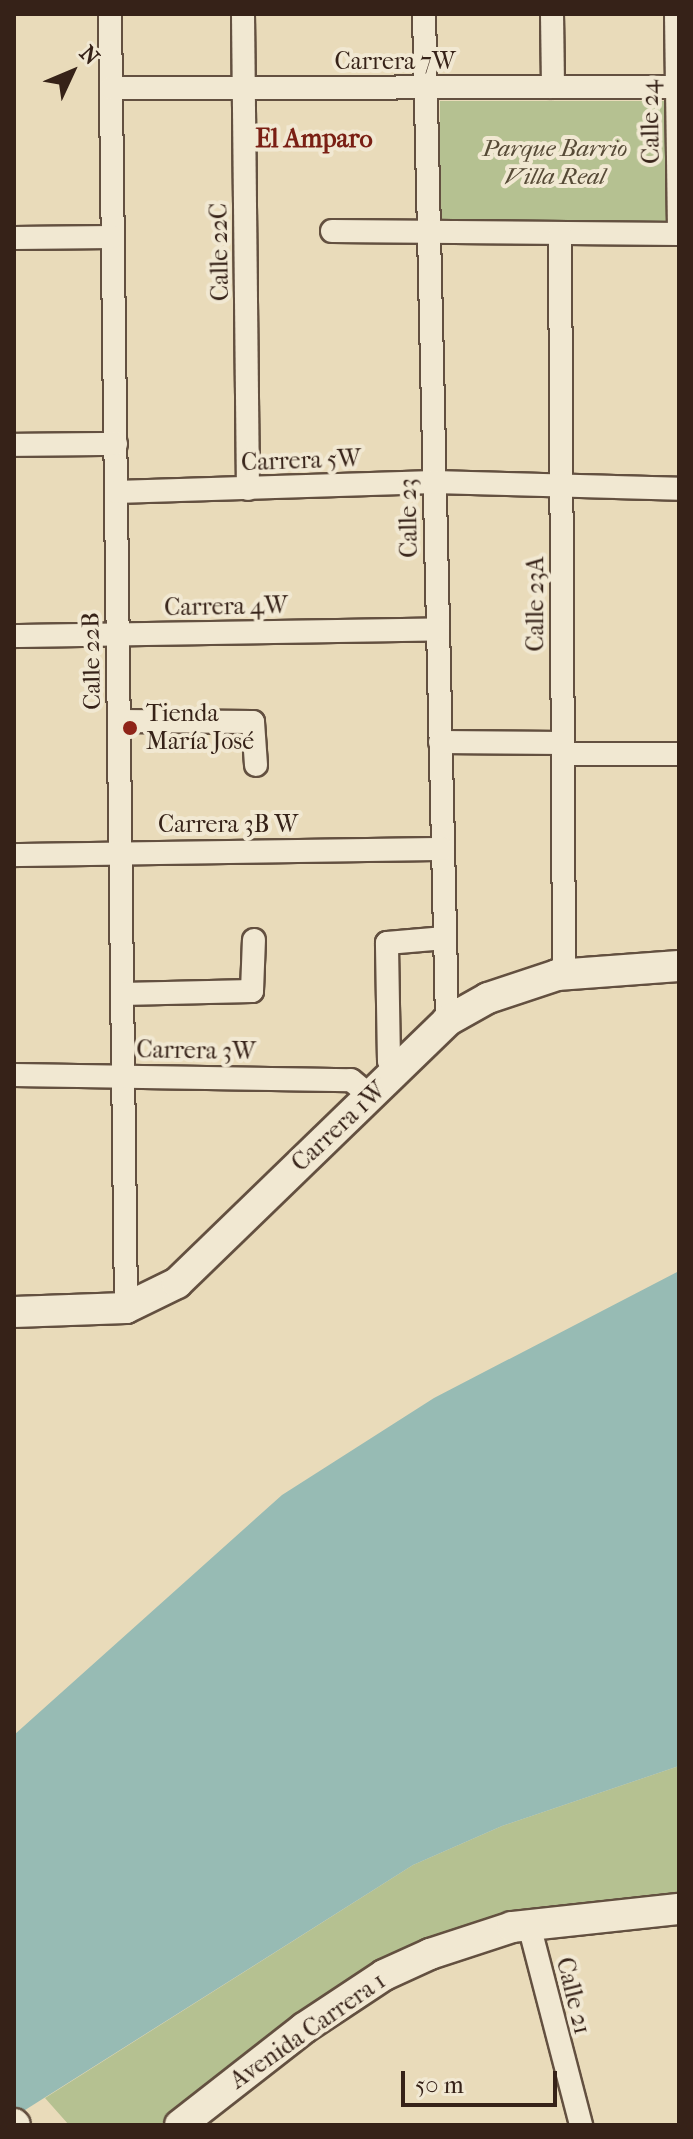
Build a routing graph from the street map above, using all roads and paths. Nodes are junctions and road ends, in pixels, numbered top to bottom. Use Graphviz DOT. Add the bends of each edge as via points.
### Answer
graph roads {
  1 [pos="110,14"];
  2 [pos="243,14"];
  3 [pos="424,14"];
  4 [pos="552,14"];
  5 [pos="676,14"];
  6 [pos="425,87"];
  7 [pos="553,87"];
  8 [pos="678,87"];
  9 [pos="111,88"];
  10 [pos="244,88"];
  11 [pos="332,231"];
  12 [pos="679,232"];
  13 [pos="429,233"];
  14 [pos="560,234"];
  15 [pos="113,237"];
  16 [pos="14,238"];
  17 [pos="116,444"];
  18 [pos="14,445"];
  19 [pos="434,482"];
  20 [pos="561,486"];
  21 [pos="248,489"];
  22 [pos="679,489"];
  23 [pos="116,492"];
  24 [pos="14,623"];
  25 [pos="438,629"];
  26 [pos="118,635"];
  27 [pos="14,636"];
  28 [pos="119,721"];
  29 [pos="440,742"];
  30 [pos="563,748"];
  31 [pos="679,754"];
  32 [pos="256,765"];
  33 [pos="443,849"];
  34 [pos="121,851"];
  35 [pos="14,855"];
  36 [pos="445,938"];
  37 [pos="254,940"];
  38 [pos="679,966"];
  39 [pos="564,974"];
  40 [pos="122,994"];
  41 [pos="447,1021"];
  42 [pos="398,1071"];
  43 [pos="14,1075"];
  44 [pos="123,1076"];
  45 [pos="371,1097"];
  46 [pos="126,1308"];
  47 [pos="14,1312"];
  48 [pos="679,1909"];
  49 [pos="529,1925"];
  50 [pos="180,2125"];
  51 [pos="581,2125"];
  1 -- 9 [label="street, Calle 22B"];
  2 -- 10 [label="street, Calle 22C"];
  3 -- 6 [label="street, Calle 23"];
  4 -- 7 [label="street"];
  5 -- 8 [label="street, Calle 24"];
  6 -- 7 [label="street, Carrera 7W"];
  6 -- 10 [label="street, Carrera 7W"];
  6 -- 13 [label="street, Calle 23"];
  7 -- 8 [label="street, Carrera 7W"];
  8 -- 12 [label="street, Calle 24"];
  9 -- 10 [label="street, Carrera 7W"];
  9 -- 15 [label="street, Calle 22B"];
  10 -- 21 [label="street, Calle 22C"];
  11 -- 13 [label="street"];
  12 -- 14 [label="street"];
  13 -- 14 [label="street"];
  13 -- 19 [label="street, Calle 23"];
  14 -- 20 [label="street, Calle 23A"];
  15 -- 16 [label="street"];
  15 -- 17 [label="street, Calle 22B"];
  17 -- 18 [label="street"];
  17 -- 23 [label="street, Calle 22B"];
  19 -- 20 [label="street, Carrera 5W"];
  19 -- 21 [label="street, Carrera 5W"];
  19 -- 25 [label="street, Calle 23"];
  20 -- 22 [label="street, Carrera 5W"];
  20 -- 30 [label="street, Calle 23A"];
  21 -- 23 [label="street, Carrera 5W"];
  23 -- 26 [label="street, Calle 22B"];
  24 -- 27 [label="street"];
  25 -- 26 [label="street, Carrera 4W"];
  25 -- 29 [label="street, Calle 23"];
  26 -- 27 [label="street, Carrera 4W"];
  26 -- 28 [label="street, Calle 22B"];
  28 -- 32 [label="street" via="253,722"];
  28 -- 34 [label="street, Calle 22B"];
  29 -- 30 [label="street"];
  29 -- 33 [label="street, Calle 23"];
  30 -- 31 [label="street"];
  30 -- 39 [label="street, Calle 23A"];
  33 -- 34 [label="street, Carrera 3B W"];
  33 -- 36 [label="street, Calle 23"];
  34 -- 35 [label="street, Carrera 3B W"];
  34 -- 40 [label="street, Calle 22B"];
  36 -- 41 [label="street, Calle 23"];
  36 -- 42 [label="street" via="387,943 389,1061"];
  37 -- 40 [label="street" via="252,991"];
  38 -- 39 [label="street, Carrera 1W"];
  39 -- 41 [label="street, Carrera 1W" via="509,988"];
  40 -- 44 [label="street, Calle 22B"];
  41 -- 42 [label="street, Carrera 1W"];
  42 -- 45 [label="street, Carrera 1W"];
  43 -- 44 [label="street, Carrera 3W"];
  44 -- 45 [label="street, Carrera 3W" via="351,1080"];
  44 -- 46 [label="street, Calle 22B"];
  45 -- 46 [label="street, Carrera 1W" via="196,1268"];
  46 -- 47 [label="street, Carrera 1W"];
  48 -- 49 [label="street, Avenida Carrera 1"];
  49 -- 50 [label="street, Avenida Carrera 1" via="462,1941 384,1975 304,2028"];
  49 -- 51 [label="street, Calle 21"];
}
